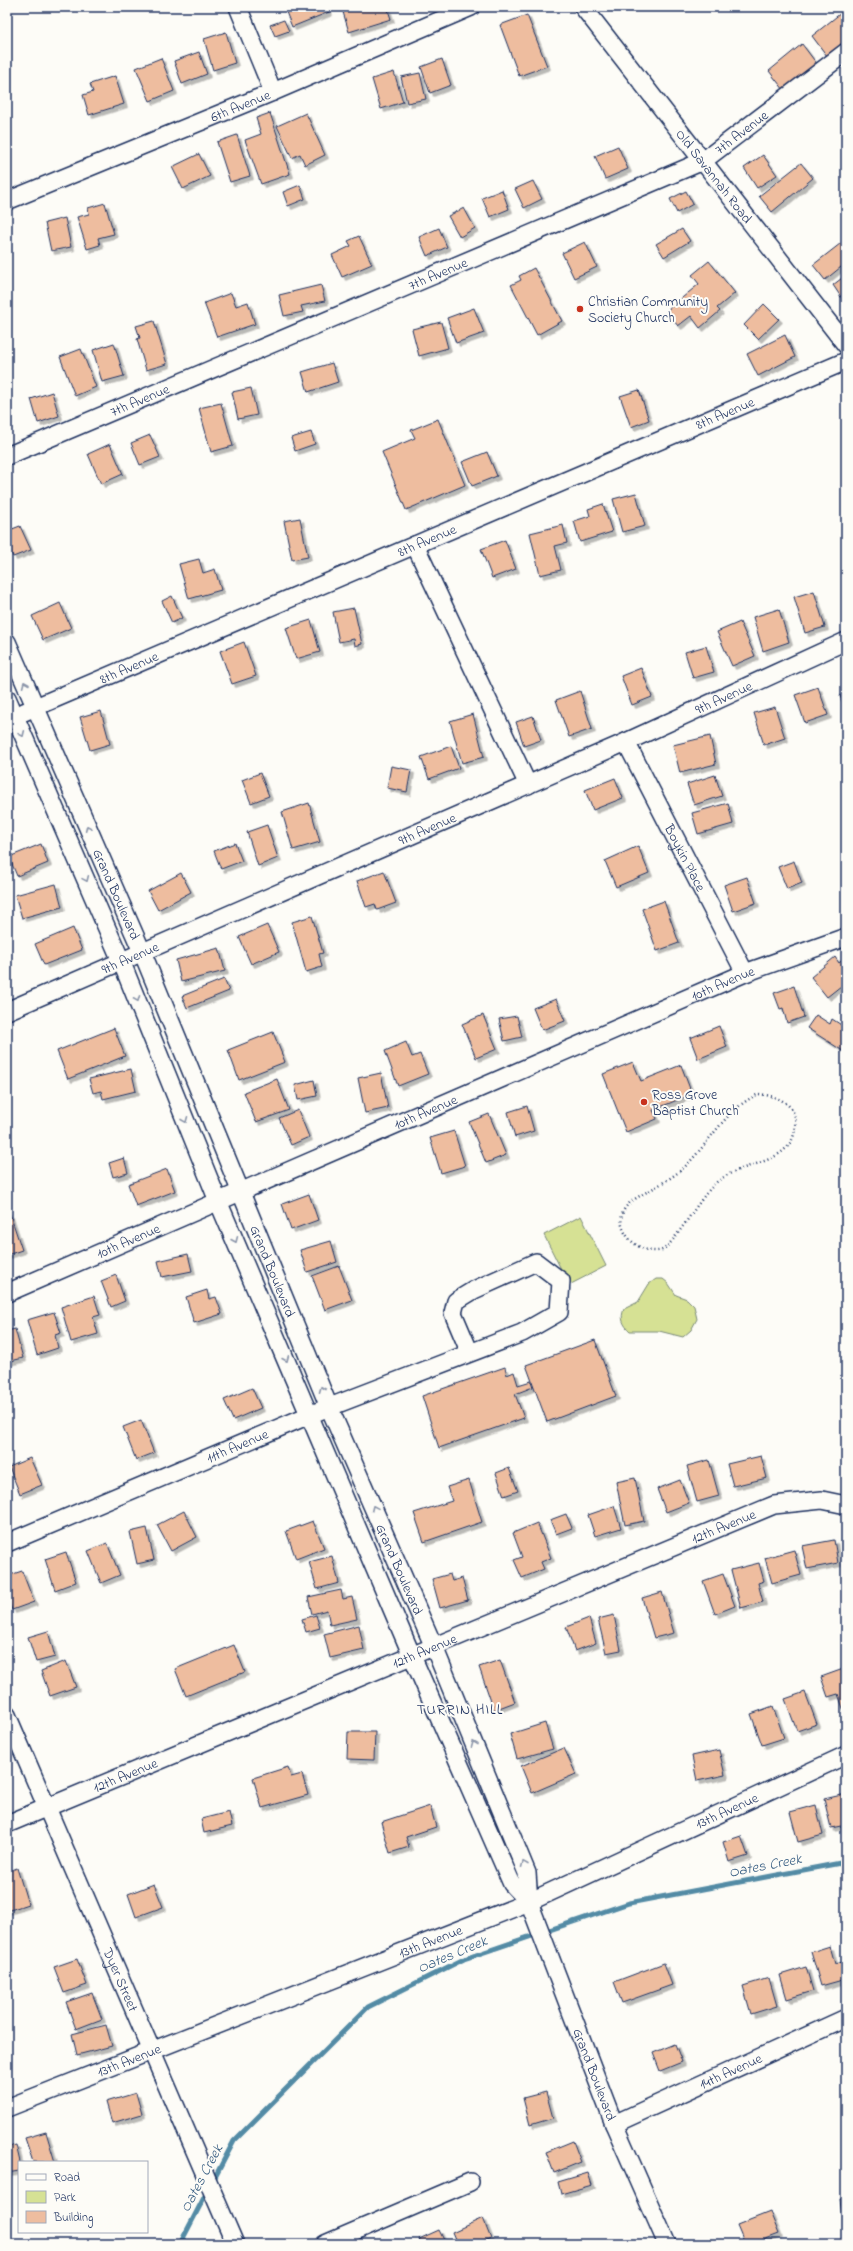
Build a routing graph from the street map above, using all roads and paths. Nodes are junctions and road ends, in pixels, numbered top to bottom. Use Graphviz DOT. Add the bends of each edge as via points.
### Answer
graph roads {
  1 [pos="238,7"];
  2 [pos="471,7"];
  3 [pos="583,7"];
  4 [pos="846,52"];
  5 [pos="273,92"];
  6 [pos="703,161"];
  7 [pos="7,201"];
  8 [pos="846,345"];
  9 [pos="846,361"];
  10 [pos="7,456"];
  11 [pos="415,545"];
  12 [pos="846,641"];
  13 [pos="7,642"];
  14 [pos="7,698"];
  15 [pos="34,707"];
  16 [pos="11,717"];
  17 [pos="626,742"];
  18 [pos="528,785"];
  19 [pos="846,937"];
  20 [pos="143,954"];
  21 [pos="122,963"];
  22 [pos="745,973"];
  23 [pos="7,1011"];
  24 [pos="240,1192"];
  25 [pos="644,1194"];
  26 [pos="218,1201"];
  27 [pos="7,1293"];
  28 [pos="470,1353"];
  29 [pos="329,1407"];
  30 [pos="310,1414"];
  31 [pos="846,1505"];
  32 [pos="7,1543"];
  33 [pos="434,1647"];
  34 [pos="412,1656"];
  35 [pos="7,1715"];
  36 [pos="846,1755"];
  37 [pos="48,1808"];
  38 [pos="7,1824"];
  39 [pos="529,1902"];
  40 [pos="846,2018"];
  41 [pos="153,2049"];
  42 [pos="7,2108"];
  43 [pos="614,2124"];
  44 [pos="470,2182"];
  45 [pos="235,2244"];
  46 [pos="325,2244"];
  47 [pos="667,2244"];
  1 -- 5 [label="street"];
  2 -- 5 [label="street, 6th Avenue"];
  3 -- 6 [label="street, Old Savannah Road"];
  4 -- 6 [label="street, 7th Avenue"];
  5 -- 7 [label="street, 6th Avenue"];
  6 -- 8 [label="street, Old Savannah Road"];
  6 -- 10 [label="street, 7th Avenue"];
  9 -- 11 [label="street, 8th Avenue"];
  11 -- 15 [label="street, 8th Avenue"];
  11 -- 18 [label="street"];
  12 -- 17 [label="street, 9th Avenue"];
  15 -- 13 [label="street, Grand Boulevard, one-way"];
  14 -- 16 [label="street, Grand Boulevard"];
  15 -- 16 [label="street, 8th Avenue"];
  20 -- 15 [label="street, Grand Boulevard, one-way"];
  16 -- 21 [label="street, Grand Boulevard, one-way"];
  17 -- 18 [label="street, 9th Avenue"];
  17 -- 22 [label="street, Boykin Place"];
  18 -- 20 [label="street, 9th Avenue"];
  19 -- 22 [label="street, 10th Avenue"];
  20 -- 21 [label="street, 9th Avenue"];
  20 -- 24 [label="street, Grand Boulevard"];
  21 -- 23 [label="street, 9th Avenue"];
  21 -- 26 [label="street, Grand Boulevard, one-way"];
  22 -- 24 [label="street, 10th Avenue"];
  24 -- 26 [label="street, 10th Avenue"];
  29 -- 24 [label="street, Grand Boulevard, one-way"];
  25 -- 25 [label="path" via="680,1171 731,1113 746,1100 759,1094 771,1096 783,1100 795,1115 794,1136 790,1144 780,1153 718,1182 699,1200 664,1250 652,1252 640,1248 630,1240 623,1229 621,1220 624,1210 632,1200"];
  26 -- 27 [label="street, 10th Avenue"];
  26 -- 30 [label="street, Grand Boulevard, one-way"];
  28 -- 28 [label="street, 11th Avenue" via="453,1313 456,1302 474,1290 536,1262 561,1281 559,1312 522,1334"];
  28 -- 29 [label="street, 11th Avenue"];
  29 -- 30 [label="street, 11th Avenue"];
  33 -- 29 [label="street, Grand Boulevard, one-way"];
  30 -- 32 [label="street, 11th Avenue"];
  30 -- 34 [label="street, Grand Boulevard"];
  31 -- 33 [label="street, 12th Avenue" via="822,1500 774,1505"];
  33 -- 34 [label="street, 12th Avenue"];
  39 -- 33 [label="street, Grand Boulevard, one-way" via="528,1873"];
  34 -- 37 [label="street, 12th Avenue"];
  34 -- 39 [label="street, Grand Boulevard" via="512,1884"];
  35 -- 37 [label="street, Dyer Street"];
  36 -- 39 [label="street, 13th Avenue"];
  37 -- 38 [label="street, 12th Avenue"];
  37 -- 41 [label="street, Dyer Street"];
  39 -- 41 [label="street, 13th Avenue"];
  39 -- 43 [label="street, Grand Boulevard"];
  40 -- 43 [label="street, 14th Avenue"];
  41 -- 42 [label="street, 13th Avenue"];
  41 -- 45 [label="street, Dyer Street"];
  43 -- 47 [label="street, Grand Boulevard"];
  44 -- 46 [label="street"];
}
